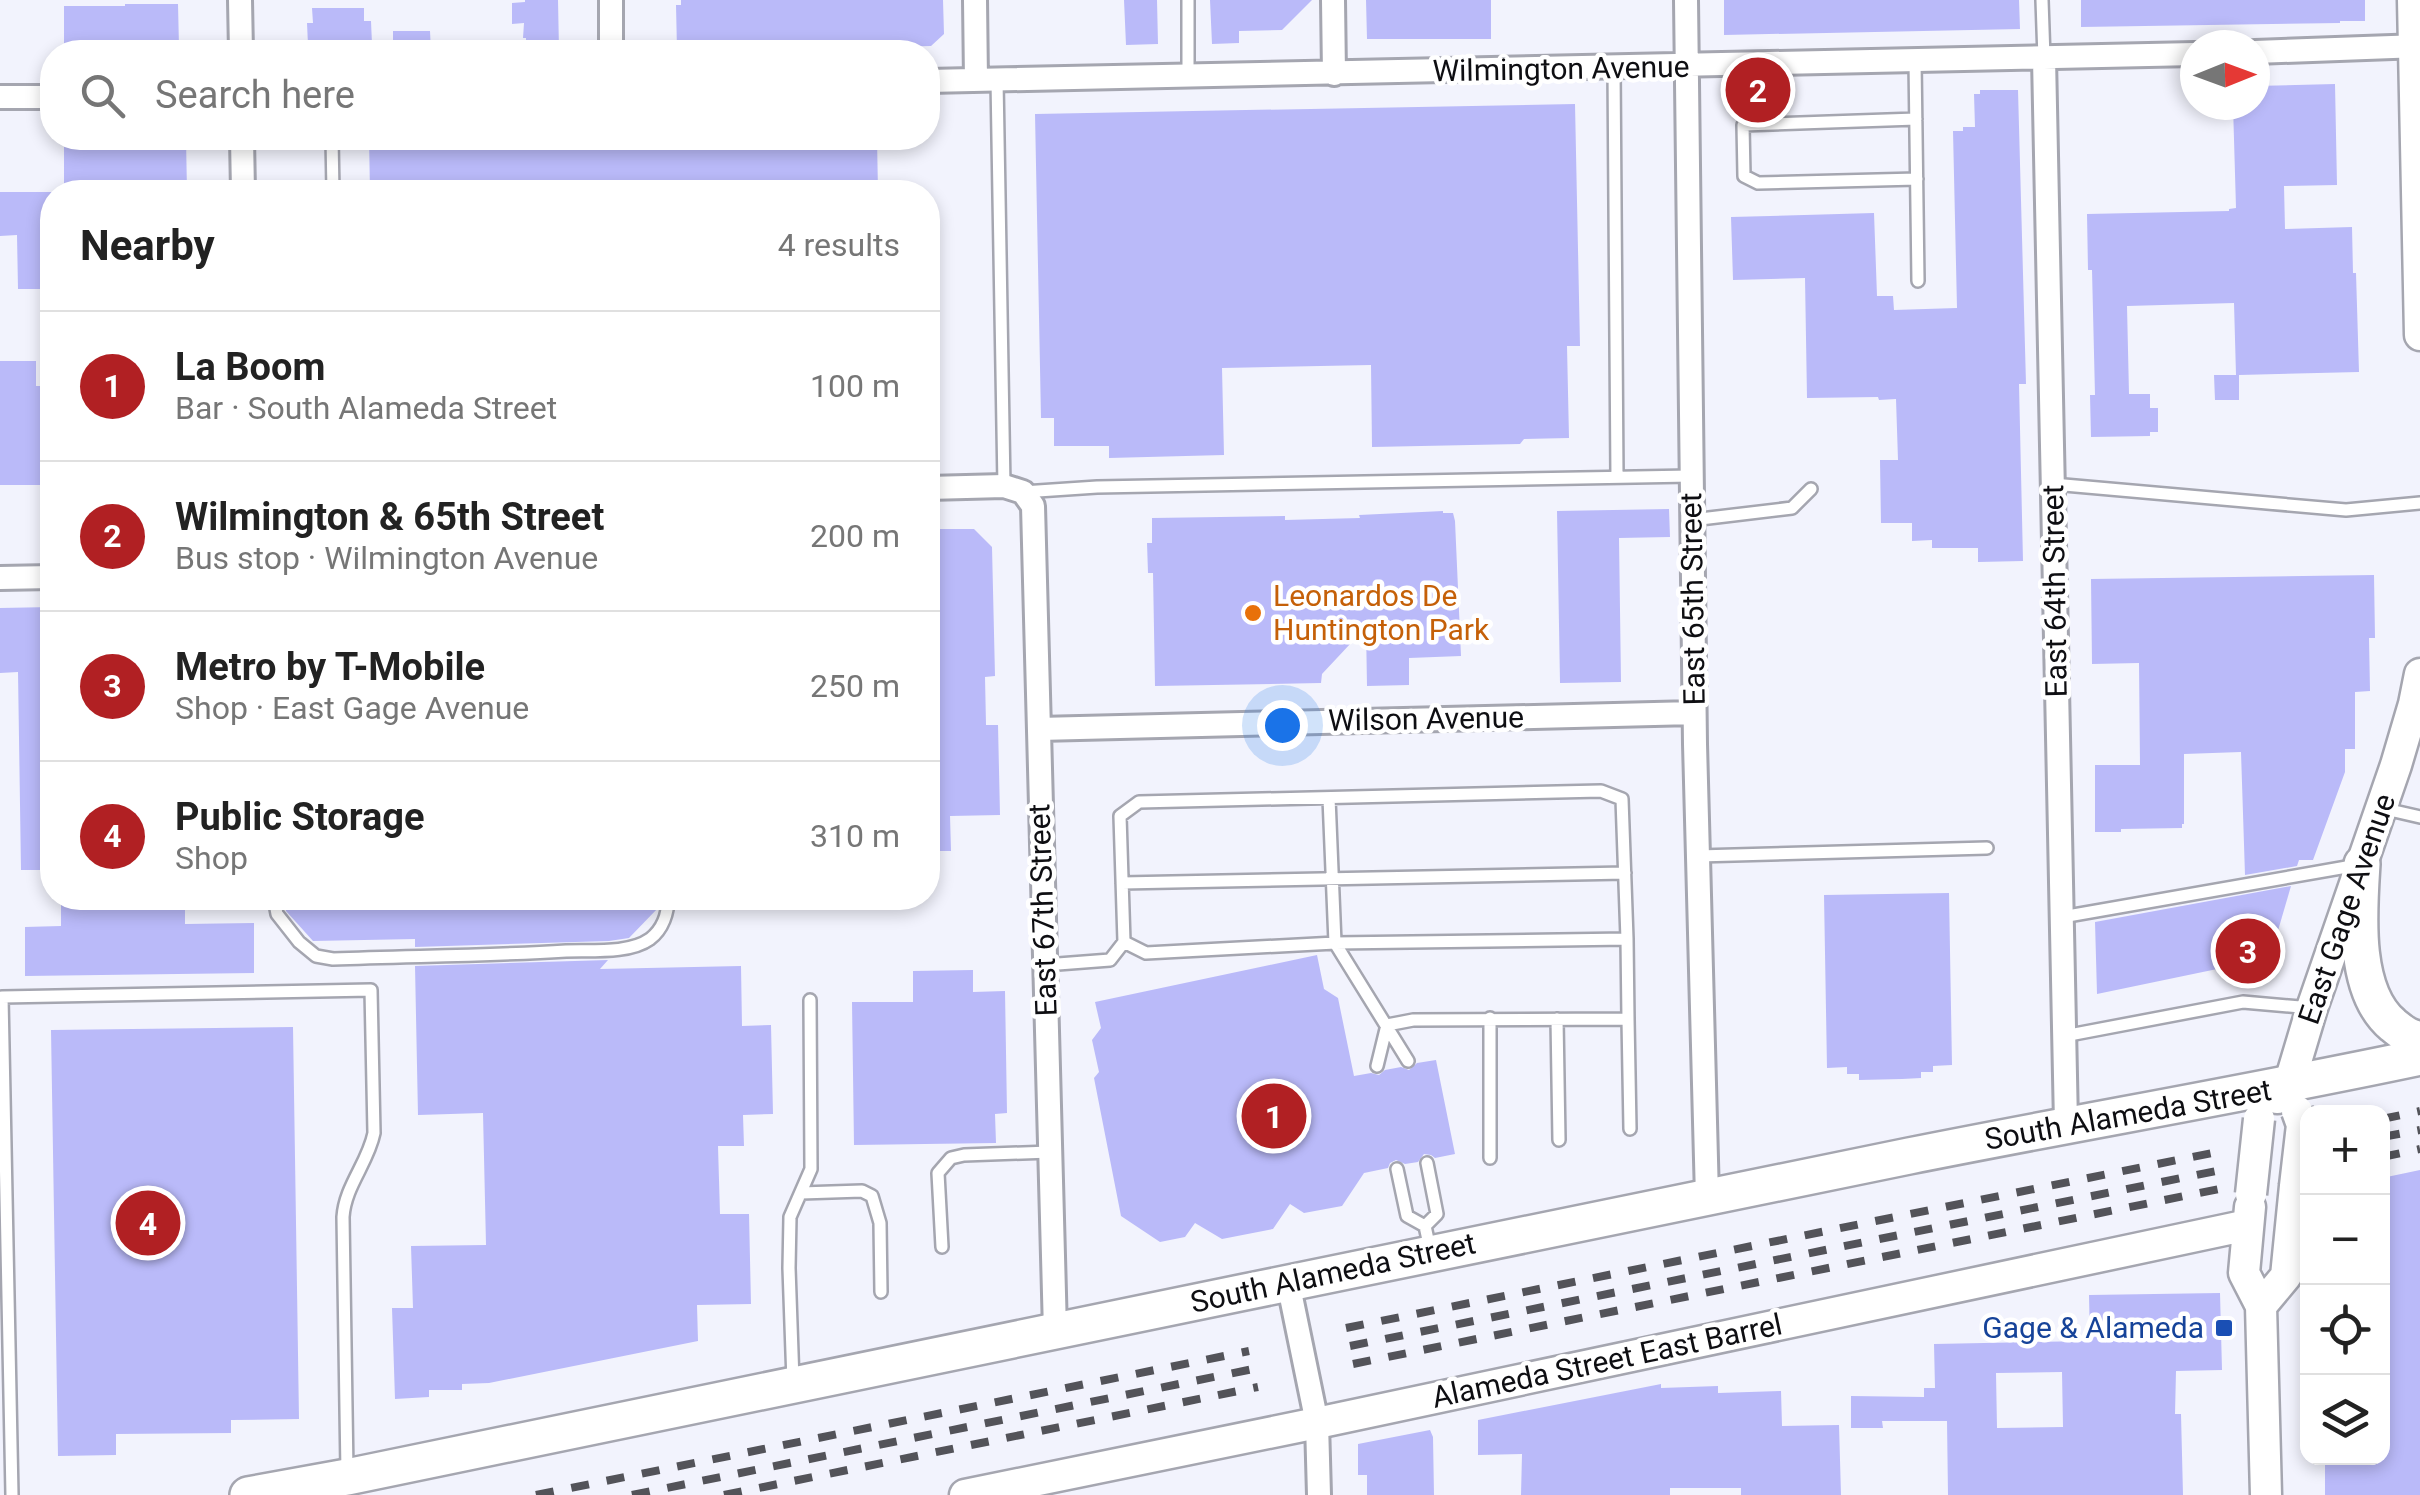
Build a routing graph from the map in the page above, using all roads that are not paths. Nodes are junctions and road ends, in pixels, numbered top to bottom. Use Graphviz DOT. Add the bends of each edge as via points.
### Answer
graph roads {
  1 [pos="240,0"];
  2 [pos="611,0"];
  3 [pos="975,0"];
  4 [pos="1188,0"];
  5 [pos="1333,0"];
  6 [pos="1686,0"];
  7 [pos="2042,0"];
  8 [pos="2412,0"];
  9 [pos="241,40"];
  10 [pos="611,40"];
  11 [pos="2417,46"];
  12 [pos="2270,51"];
  13 [pos="2180,54"];
  14 [pos="2044,58"];
  15 [pos="1915,61"];
  16 [pos="1686,66"];
  17 [pos="1614,68"];
  18 [pos="1334,74"];
  19 [pos="1188,76"];
  20 [pos="986,80"];
  21 [pos="940,81"];
  22 [pos="40,96"];
  23 [pos="0,97"];
  24 [pos="1916,118"];
  25 [pos="242,150"];
  26 [pos="332,150"];
  27 [pos="1917,179"];
  28 [pos="243,180"];
  29 [pos="333,180"];
  30 [pos="1918,281"];
  31 [pos="2420,334"];
  32 [pos="1691,476"];
  33 [pos="1617,477"];
  34 [pos="2053,484"];
  35 [pos="940,488"];
  36 [pos="1811,488"];
  37 [pos="1014,489"];
  38 [pos="2420,503"];
  39 [pos="1692,520"];
  40 [pos="40,577"];
  41 [pos="0,578"];
  42 [pos="2420,674"];
  43 [pos="1694,713"];
  44 [pos="1038,729"];
  45 [pos="1329,798"];
  46 [pos="2382,808"];
  47 [pos="2420,817"];
  48 [pos="1987,848"];
  49 [pos="1698,856"];
  50 [pos="2362,864"];
  51 [pos="1624,873"];
  52 [pos="1332,880"];
  53 [pos="1122,883"];
  54 [pos="276,910"];
  55 [pos="667,910"];
  56 [pos="2062,917"];
  57 [pos="1627,940"];
  58 [pos="1124,942"];
  59 [pos="1336,943"];
  60 [pos="1045,965"];
  61 [pos="810,1000"];
  62 [pos="2312,1008"];
  63 [pos="1490,1018"];
  64 [pos="1628,1018"];
  65 [pos="1557,1019"];
  66 [pos="1388,1026"];
  67 [pos="2064,1036"];
  68 [pos="2420,1039"];
  69 [pos="2420,1058"];
  70 [pos="1408,1060"];
  71 [pos="1376,1066"];
  72 [pos="2293,1098"];
  73 [pos="2066,1124"];
  74 [pos="1630,1130"];
  75 [pos="1559,1140"];
  76 [pos="1050,1152"];
  77 [pos="1490,1158"];
  78 [pos="1426,1163"];
  79 [pos="1397,1169"];
  80 [pos="801,1193"];
  81 [pos="1707,1197"];
  82 [pos="2248,1225"];
  83 [pos="1428,1240"];
  84 [pos="942,1247"];
  85 [pos="1288,1282"];
  86 [pos="881,1292"];
  87 [pos="2260,1306"];
  88 [pos="1055,1331"];
  89 [pos="794,1385"];
  90 [pos="1317,1423"];
  91 [pos="347,1477"];
  92 [pos="12,1495"];
  93 [pos="248,1495"];
  94 [pos="965,1495"];
  95 [pos="1318,1495"];
  96 [pos="2266,1495"];
  1 -- 9 [label="street"];
  2 -- 10 [label="street"];
  3 -- 20 [label="street"];
  4 -- 19 [label="lane"];
  5 -- 18 [label="street"];
  6 -- 16 [label="street, East 65th Street"];
  7 -- 14 [label="lane"];
  8 -- 11 [label="main road"];
  11 -- 12 [label="street"];
  11 -- 31 [label="main road"];
  13 -- 14 [label="street, Wilmington Avenue"];
  14 -- 15 [label="street, Wilmington Avenue"];
  14 -- 34 [label="street, East 64th Street"];
  15 -- 16 [label="street, Wilmington Avenue"];
  15 -- 24 [label="lane"];
  16 -- 17 [label="street, Wilmington Avenue"];
  16 -- 32 [label="street, East 65th Street"];
  17 -- 18 [label="street, Wilmington Avenue"];
  17 -- 33 [label="lane"];
  18 -- 19 [label="street, Wilmington Avenue"];
  19 -- 20 [label="street, Wilmington Avenue"];
  20 -- 21 [label="street, Wilmington Avenue"];
  20 -- 37 [label="lane"];
  22 -- 23 [label="street"];
  24 -- 27 [label="lane"];
  24 -- 27 [label="lane" via="1743,125 1744,176 1758,183"];
  25 -- 28 [label="street"];
  26 -- 29 [label="lane"];
  27 -- 30 [label="lane"];
  32 -- 33 [label="lane"];
  32 -- 39 [label="street, East 65th Street"];
  33 -- 37 [label="lane"];
  34 -- 38 [label="lane" via="2346,510"];
  34 -- 56 [label="street, East 64th Street"];
  35 -- 37 [label="street"];
  36 -- 39 [label="lane" via="1792,508"];
  37 -- 44 [label="street, East 67th Street" via="1033,506"];
  39 -- 43 [label="street, East 65th Street"];
  40 -- 41 [label="street"];
  42 -- 46 [label="main road, East Gage Avenue"];
  43 -- 44 [label="street, Wilson Avenue"];
  43 -- 49 [label="street, East 65th Street"];
  44 -- 60 [label="street, East 67th Street"];
  45 -- 51 [label="lane" via="1601,790 1622,799"];
  45 -- 52 [label="lane"];
  45 -- 53 [label="lane" via="1139,802 1120,816"];
  46 -- 47 [label="lane"];
  46 -- 50 [label="main road, East Gage Avenue"];
  48 -- 49 [label="lane"];
  49 -- 81 [label="street, East 65th Street"];
  50 -- 56 [label="lane"];
  50 -- 62 [label="main road, East Gage Avenue"];
  50 -- 68 [label="main road" via="2359,911 2370,994 2386,1020"];
  51 -- 52 [label="lane"];
  51 -- 57 [label="lane"];
  52 -- 53 [label="lane"];
  52 -- 59 [label="lane"];
  53 -- 58 [label="lane"];
  54 -- 55 [label="lane" via="299,942 332,959 625,948 649,940"];
  56 -- 67 [label="street, East 64th Street"];
  57 -- 59 [label="lane"];
  57 -- 64 [label="lane"];
  58 -- 59 [label="lane" via="1146,953"];
  58 -- 60 [label="lane" via="1110,960"];
  59 -- 66 [label="lane"];
  60 -- 76 [label="street, East 67th Street"];
  61 -- 80 [label="lane" via="811,1169"];
  62 -- 67 [label="lane" via="2243,1002"];
  62 -- 72 [label="main road, East Gage Avenue"];
  63 -- 65 [label="lane"];
  63 -- 66 [label="lane"];
  63 -- 77 [label="lane"];
  64 -- 65 [label="lane"];
  64 -- 74 [label="lane"];
  65 -- 75 [label="lane"];
  66 -- 70 [label="lane"];
  66 -- 71 [label="lane"];
  67 -- 73 [label="street, East 64th Street"];
  69 -- 72 [label="main road, South Alameda Street"];
  72 -- 73 [label="main road, South Alameda Street"];
  72 -- 82 [label="main road, East Gage Avenue, bridge" via="2259,1119"];
  72 -- 87 [label="main road, East Gage Avenue, bridge" via="2302,1125 2286,1276"];
  73 -- 81 [label="main road, South Alameda Street"];
  76 -- 84 [label="lane" via="952,1158 938,1173"];
  76 -- 88 [label="street, East 67th Street"];
  78 -- 83 [label="lane" via="1437,1214"];
  79 -- 83 [label="lane" via="1408,1216"];
  80 -- 86 [label="lane" via="872,1196 880,1223"];
  80 -- 89 [label="lane" via="790,1217"];
  81 -- 83 [label="main road, South Alameda Street"];
  82 -- 87 [label="main road, East Gage Avenue" via="2244,1273"];
  82 -- 90 [label="main road, Alameda Street East Barrel"];
  83 -- 85 [label="main road, South Alameda Street"];
  85 -- 88 [label="main road, South Alameda Street"];
  85 -- 90 [label="street"];
  87 -- 96 [label="main road, East Gage Avenue"];
  88 -- 89 [label="main road, South Alameda Street"];
  89 -- 91 [label="main road, South Alameda Street"];
  90 -- 94 [label="main road, Alameda Street East Barrel" via="1078,1481"];
  90 -- 95 [label="street"];
  91 -- 92 [label="lane" via="344,1206 374,1133 371,990 2,996"];
  91 -- 93 [label="main road, South Alameda Street"];
}
